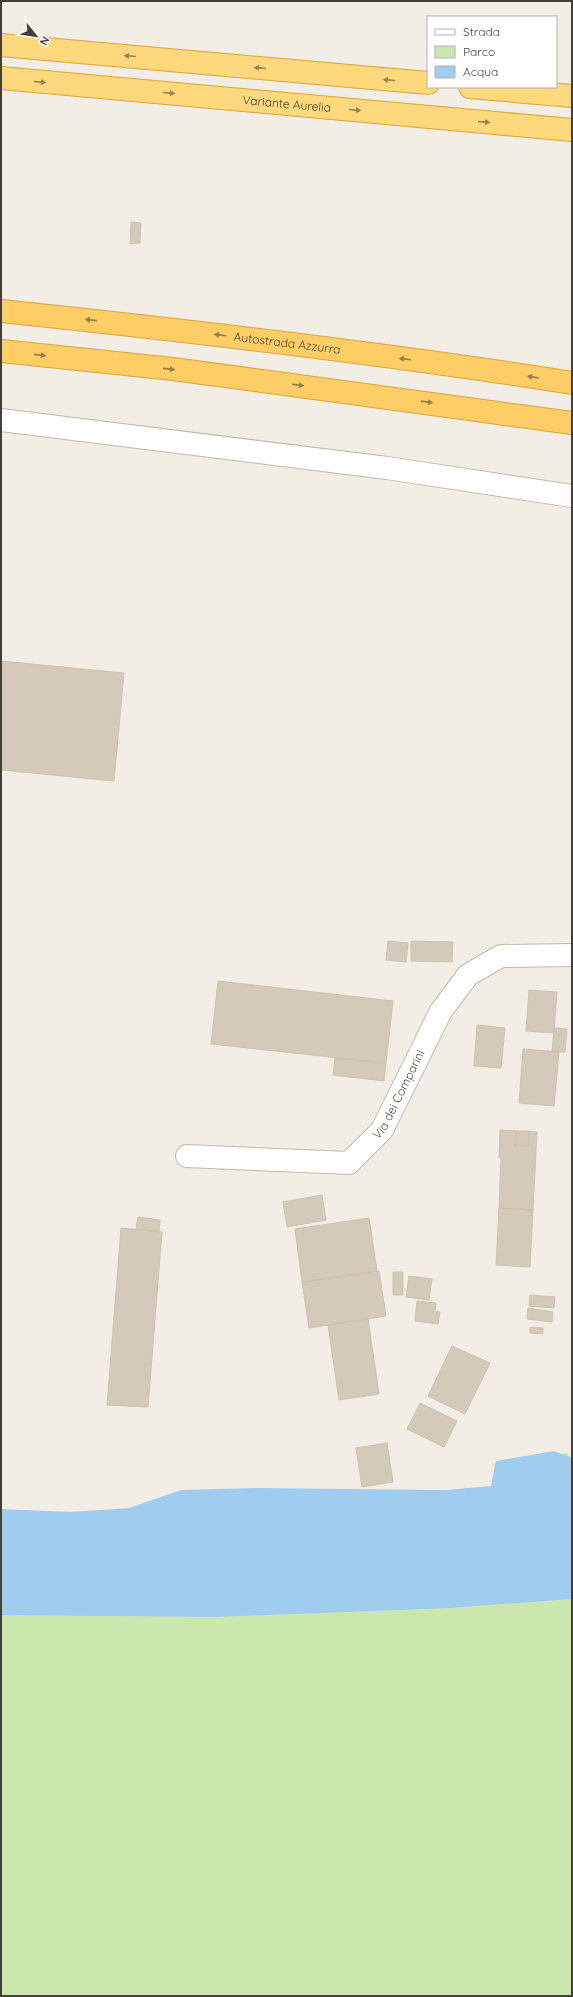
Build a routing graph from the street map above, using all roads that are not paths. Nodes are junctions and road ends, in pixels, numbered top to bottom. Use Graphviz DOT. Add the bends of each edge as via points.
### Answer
graph roads {
  1 [pos="1,45"];
  2 [pos="1,78"];
  3 [pos="427,83"];
  4 [pos="481,88"];
  5 [pos="572,96"];
  6 [pos="572,130"];
  7 [pos="1,311"];
  8 [pos="1,351"];
  9 [pos="572,383"];
  10 [pos="1,420"];
  11 [pos="572,422"];
  12 [pos="572,496"];
  13 [pos="572,955"];
  14 [pos="187,1156"];
  3 -- 1 [label="highway, one-way"];
  2 -- 6 [label="highway, Variante Aurelia, one-way"];
  4 -- 5 [label="highway"];
  9 -- 7 [label="highway, Autostrada Azzurra, one-way" via="178,330"];
  8 -- 11 [label="highway, one-way" via="180,370"];
  10 -- 12 [label="street" via="386,468"];
  13 -- 14 [label="street, Via dei Comparini" via="501,956 468,975 441,1011 382,1130 349,1163"];
}
